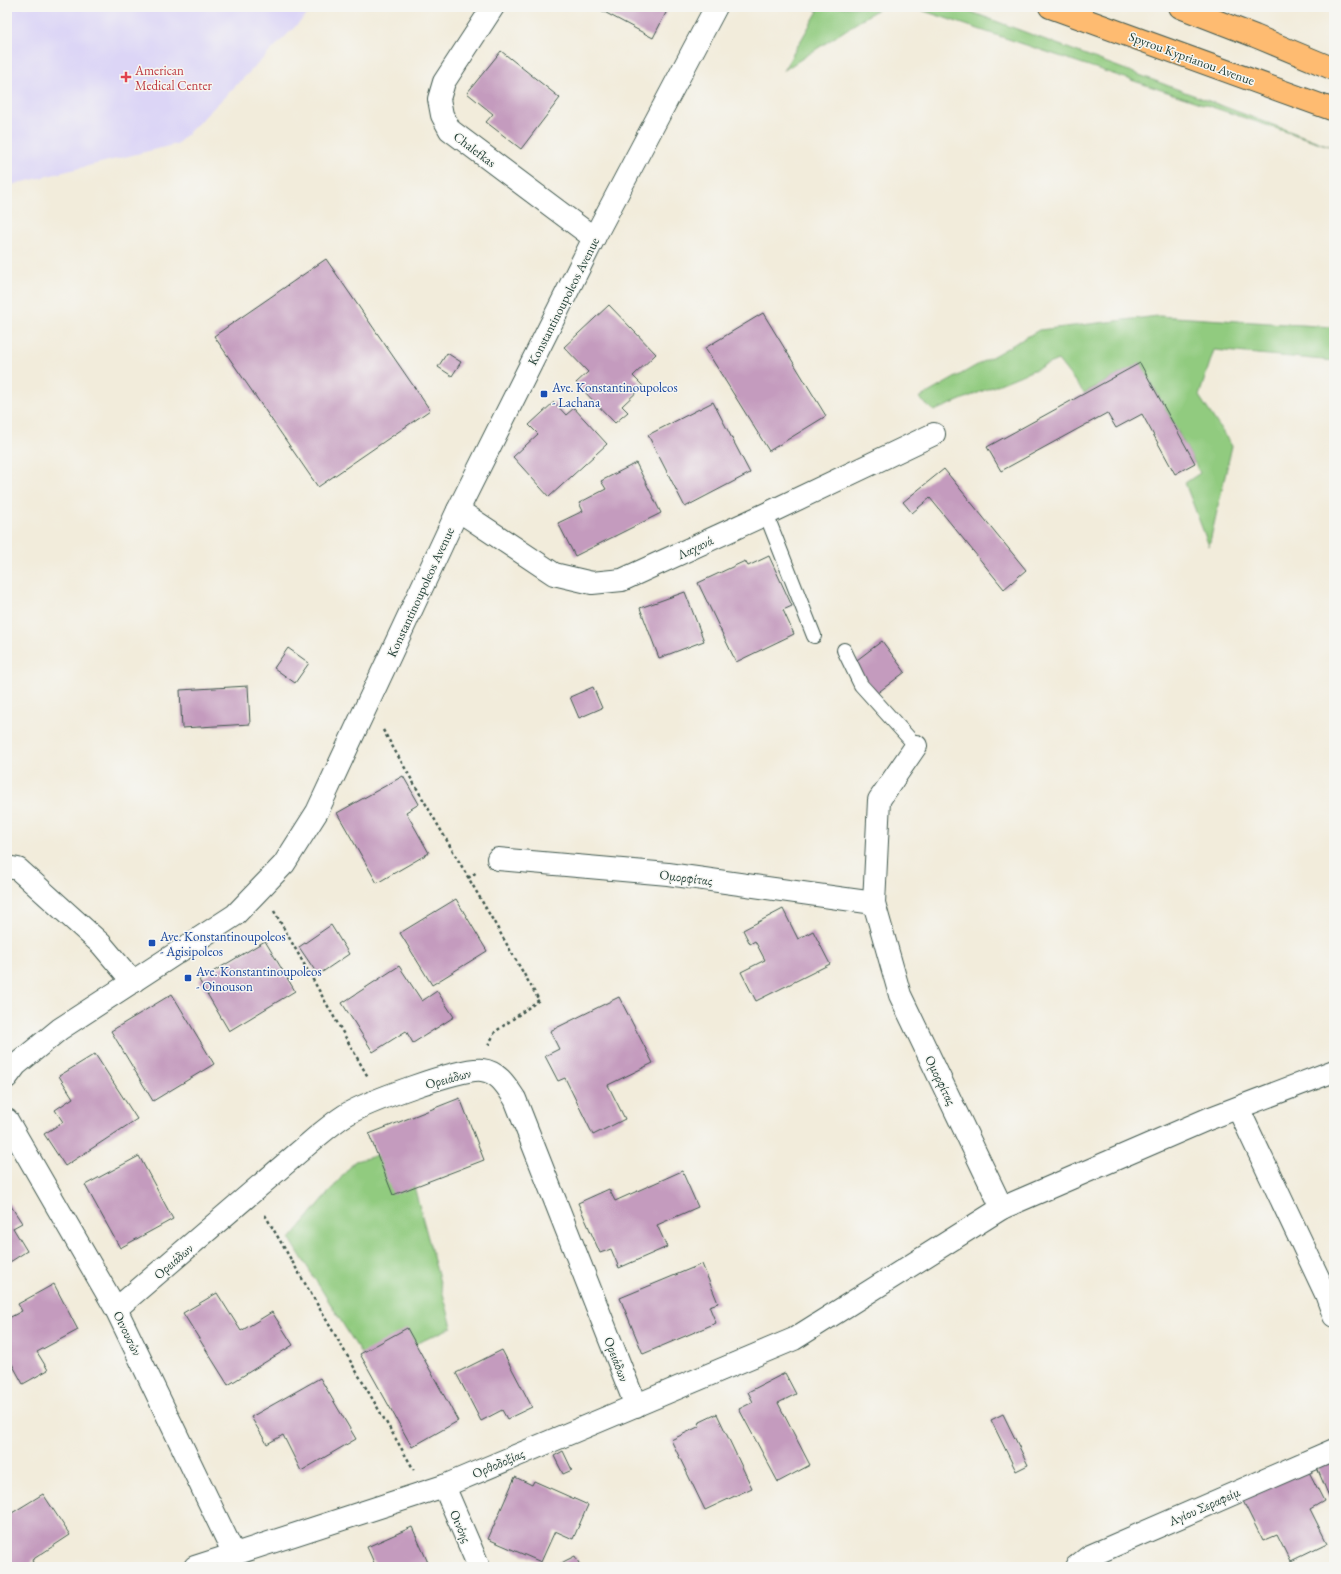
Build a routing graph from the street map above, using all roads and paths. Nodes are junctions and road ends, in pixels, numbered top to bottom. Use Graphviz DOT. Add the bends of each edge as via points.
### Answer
graph roads {
  1 [pos="493,7"];
  2 [pos="716,7"];
  3 [pos="1050,7"];
  4 [pos="1180,7"];
  5 [pos="1334,69"];
  6 [pos="1334,110"];
  7 [pos="594,238"];
  8 [pos="934,434"];
  9 [pos="458,510"];
  10 [pos="766,514"];
  11 [pos="814,636"];
  12 [pos="844,650"];
  13 [pos="367,704"];
  14 [pos="916,746"];
  15 [pos="498,859"];
  16 [pos="7,867"];
  17 [pos="261,888"];
  18 [pos="874,903"];
  19 [pos="132,982"];
  20 [pos="477,1070"];
  21 [pos="1334,1071"];
  22 [pos="7,1077"];
  23 [pos="381,1099"];
  24 [pos="1238,1108"];
  25 [pos="7,1120"];
  26 [pos="252,1192"];
  27 [pos="1002,1208"];
  28 [pos="1330,1292"];
  29 [pos="116,1309"];
  30 [pos="1334,1316"];
  31 [pos="636,1406"];
  32 [pos="1334,1450"];
  33 [pos="435,1488"];
  34 [pos="234,1554"];
  35 [pos="195,1567"];
  36 [pos="479,1567"];
  37 [pos="1076,1567"];
  1 -- 7 [label="street, Chalefkas" via="444,82 439,99 442,115 450,130"];
  2 -- 7 [label="street, Konstantinoupoleos Avenue"];
  3 -- 6 [label="main road, Spyrou Kyprianou Avenue"];
  4 -- 5 [label="main road"];
  7 -- 9 [label="street, Konstantinoupoleos Avenue"];
  8 -- 10 [label="street, Λαχανά"];
  9 -- 10 [label="street, Λαχανά" via="554,574 592,583 622,580"];
  9 -- 13 [label="street, Konstantinoupoleos Avenue"];
  10 -- 11 [label="lane"];
  12 -- 14 [label="lane" via="861,685"];
  13 -- 17 [label="street, Konstantinoupoleos Avenue" via="317,812 284,864"];
  13 -- 20 [label="path" via="539,1000 495,1032"];
  14 -- 18 [label="street, Ομορφίτας" via="878,800"];
  15 -- 18 [label="street, Ομορφίτας" via="668,874"];
  16 -- 19 [label="street" via="18,870 101,944"];
  17 -- 19 [label="street, Konstantinoupoleos Avenue" via="235,915"];
  17 -- 23 [label="path"];
  18 -- 27 [label="street, Ομορφίτας" via="900,995"];
  19 -- 22 [label="street, Konstantinoupoleos Avenue" via="60,1029 16,1065"];
  20 -- 23 [label="street, Ορειάδων" via="463,1071"];
  20 -- 31 [label="street, Ορειάδων" via="494,1074 504,1082 515,1099"];
  21 -- 24 [label="street, Ορθοδοξίας"];
  23 -- 26 [label="street, Ορειάδων" via="344,1115"];
  24 -- 27 [label="street, Ορθοδοξίας"];
  24 -- 28 [label="street"];
  25 -- 29 [label="street, Οινουσών"];
  26 -- 29 [label="street, Ορειάδων"];
  26 -- 33 [label="path"];
  27 -- 31 [label="street, Ορθοδοξίας" via="794,1339"];
  28 -- 30 [label="street"];
  29 -- 34 [label="street, Οινουσών"];
  31 -- 33 [label="street, Ορθοδοξίας"];
  32 -- 37 [label="street, Αγίου Σεραφείμ" via="1090,1556"];
  33 -- 34 [label="street, Ορθοδοξίας"];
  33 -- 36 [label="street, Οινόης"];
  34 -- 35 [label="street, Ορθοδοξίας"];
}
